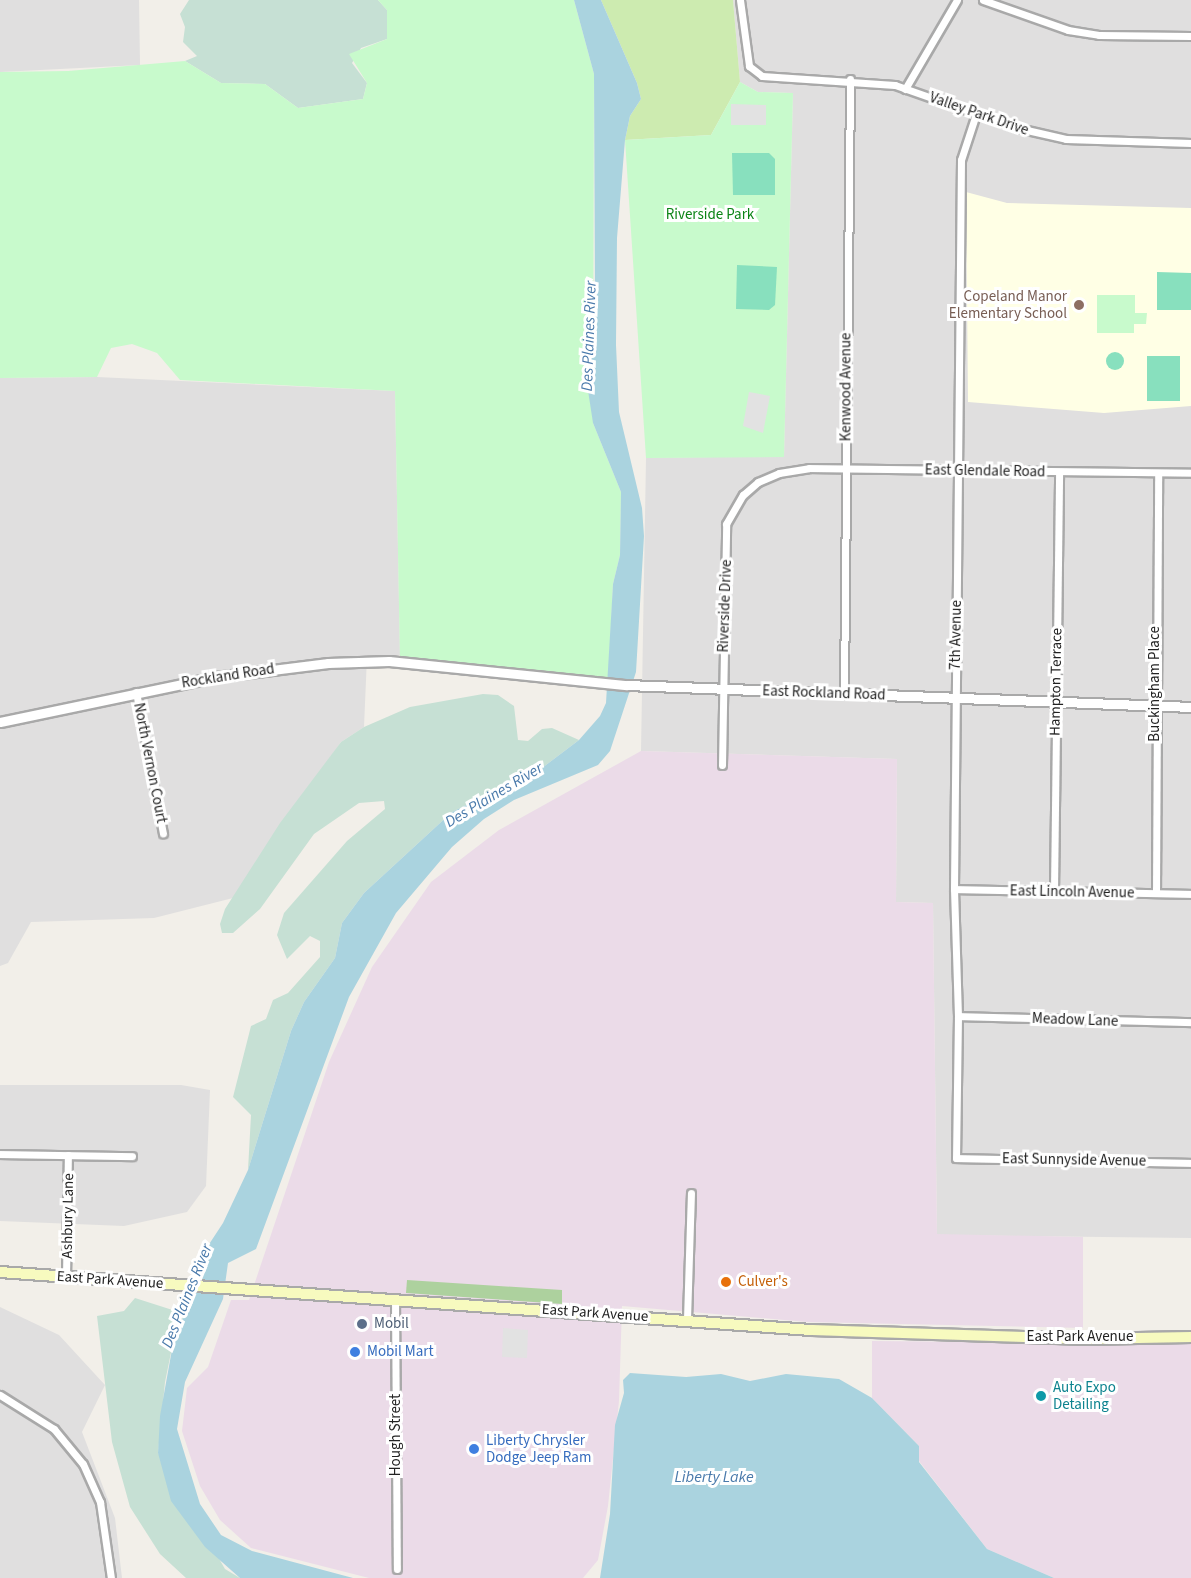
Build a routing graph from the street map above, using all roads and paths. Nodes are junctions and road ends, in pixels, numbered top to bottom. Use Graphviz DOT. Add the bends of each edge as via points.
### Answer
graph roads {
  1 [pos="740,0"];
  2 [pos="957,0"];
  3 [pos="983,0"];
  4 [pos="1191,36"];
  5 [pos="850,80"];
  6 [pos="904,89"];
  7 [pos="976,114"];
  8 [pos="1191,143"];
  9 [pos="845,468"];
  10 [pos="958,471"];
  11 [pos="779,473"];
  12 [pos="1059,473"];
  13 [pos="1191,473"];
  14 [pos="1158,474"];
  15 [pos="459,666"];
  16 [pos="723,689"];
  17 [pos="136,692"];
  18 [pos="844,694"];
  19 [pos="956,698"];
  20 [pos="1056,703"];
  21 [pos="1155,705"];
  22 [pos="1191,706"];
  23 [pos="0,722"];
  24 [pos="722,765"];
  25 [pos="163,833"];
  26 [pos="954,889"];
  27 [pos="1054,891"];
  28 [pos="1156,893"];
  29 [pos="1191,894"];
  30 [pos="958,1016"];
  31 [pos="1191,1022"];
  32 [pos="0,1154"];
  33 [pos="68,1155"];
  34 [pos="132,1156"];
  35 [pos="956,1158"];
  36 [pos="1191,1163"];
  37 [pos="691,1193"];
  38 [pos="0,1272"];
  39 [pos="66,1277"];
  40 [pos="395,1300"];
  41 [pos="687,1319"];
  42 [pos="1191,1337"];
  43 [pos="0,1395"];
  44 [pos="397,1569"];
  45 [pos="111,1578"];
  1 -- 5 [label="street, Valley Park Drive" via="749,66 768,77"];
  2 -- 6 [label="street"];
  3 -- 4 [label="street" via="1068,30 1099,35"];
  5 -- 6 [label="street, Valley Park Drive"];
  5 -- 9 [label="street, Kenwood Avenue"];
  6 -- 7 [label="street, Valley Park Drive"];
  7 -- 8 [label="street, Valley Park Drive" via="1066,139"];
  7 -- 10 [label="street, 7th Avenue" via="961,160"];
  9 -- 10 [label="street, East Glendale Road"];
  9 -- 11 [label="street, East Glendale Road"];
  9 -- 18 [label="street, Kenwood Avenue"];
  10 -- 12 [label="street, East Glendale Road"];
  10 -- 19 [label="street, 7th Avenue"];
  11 -- 16 [label="street, Riverside Drive" via="743,495 726,524"];
  12 -- 14 [label="street, East Glendale Road"];
  12 -- 20 [label="street, Hampton Terrace"];
  13 -- 14 [label="street, East Glendale Road"];
  14 -- 21 [label="street, Buckingham Place"];
  15 -- 16 [label="street, East Rockland Road" via="587,683"];
  15 -- 17 [label="street, Rockland Road" via="388,661 328,663 225,675"];
  16 -- 18 [label="street, East Rockland Road"];
  16 -- 24 [label="street, Riverside Drive"];
  17 -- 23 [label="street, Rockland Road"];
  17 -- 25 [label="street, North Vernon Court"];
  18 -- 19 [label="street, East Rockland Road"];
  19 -- 20 [label="street, East Rockland Road"];
  19 -- 26 [label="street, 7th Avenue"];
  20 -- 21 [label="street, East Rockland Road"];
  20 -- 27 [label="street, Hampton Terrace"];
  21 -- 22 [label="street, East Rockland Road"];
  21 -- 28 [label="street, Buckingham Place"];
  26 -- 27 [label="street, East Lincoln Avenue"];
  26 -- 30 [label="street, 7th Avenue"];
  27 -- 28 [label="street, East Lincoln Avenue"];
  28 -- 29 [label="street, East Lincoln Avenue"];
  30 -- 31 [label="street, Meadow Lane"];
  30 -- 35 [label="street, 7th Avenue"];
  32 -- 33 [label="street, Ashbury Lane"];
  33 -- 34 [label="street, Ashbury Lane"];
  33 -- 39 [label="street, Ashbury Lane"];
  35 -- 36 [label="street, East Sunnyside Avenue"];
  37 -- 41 [label="street"];
  38 -- 39 [label="main road, East Park Avenue"];
  39 -- 40 [label="main road, East Park Avenue"];
  40 -- 41 [label="main road, East Park Avenue"];
  40 -- 44 [label="street, Hough Street"];
  41 -- 42 [label="main road, East Park Avenue" via="922,1335"];
  43 -- 45 [label="street" via="54,1429 83,1464 100,1502"];
}
